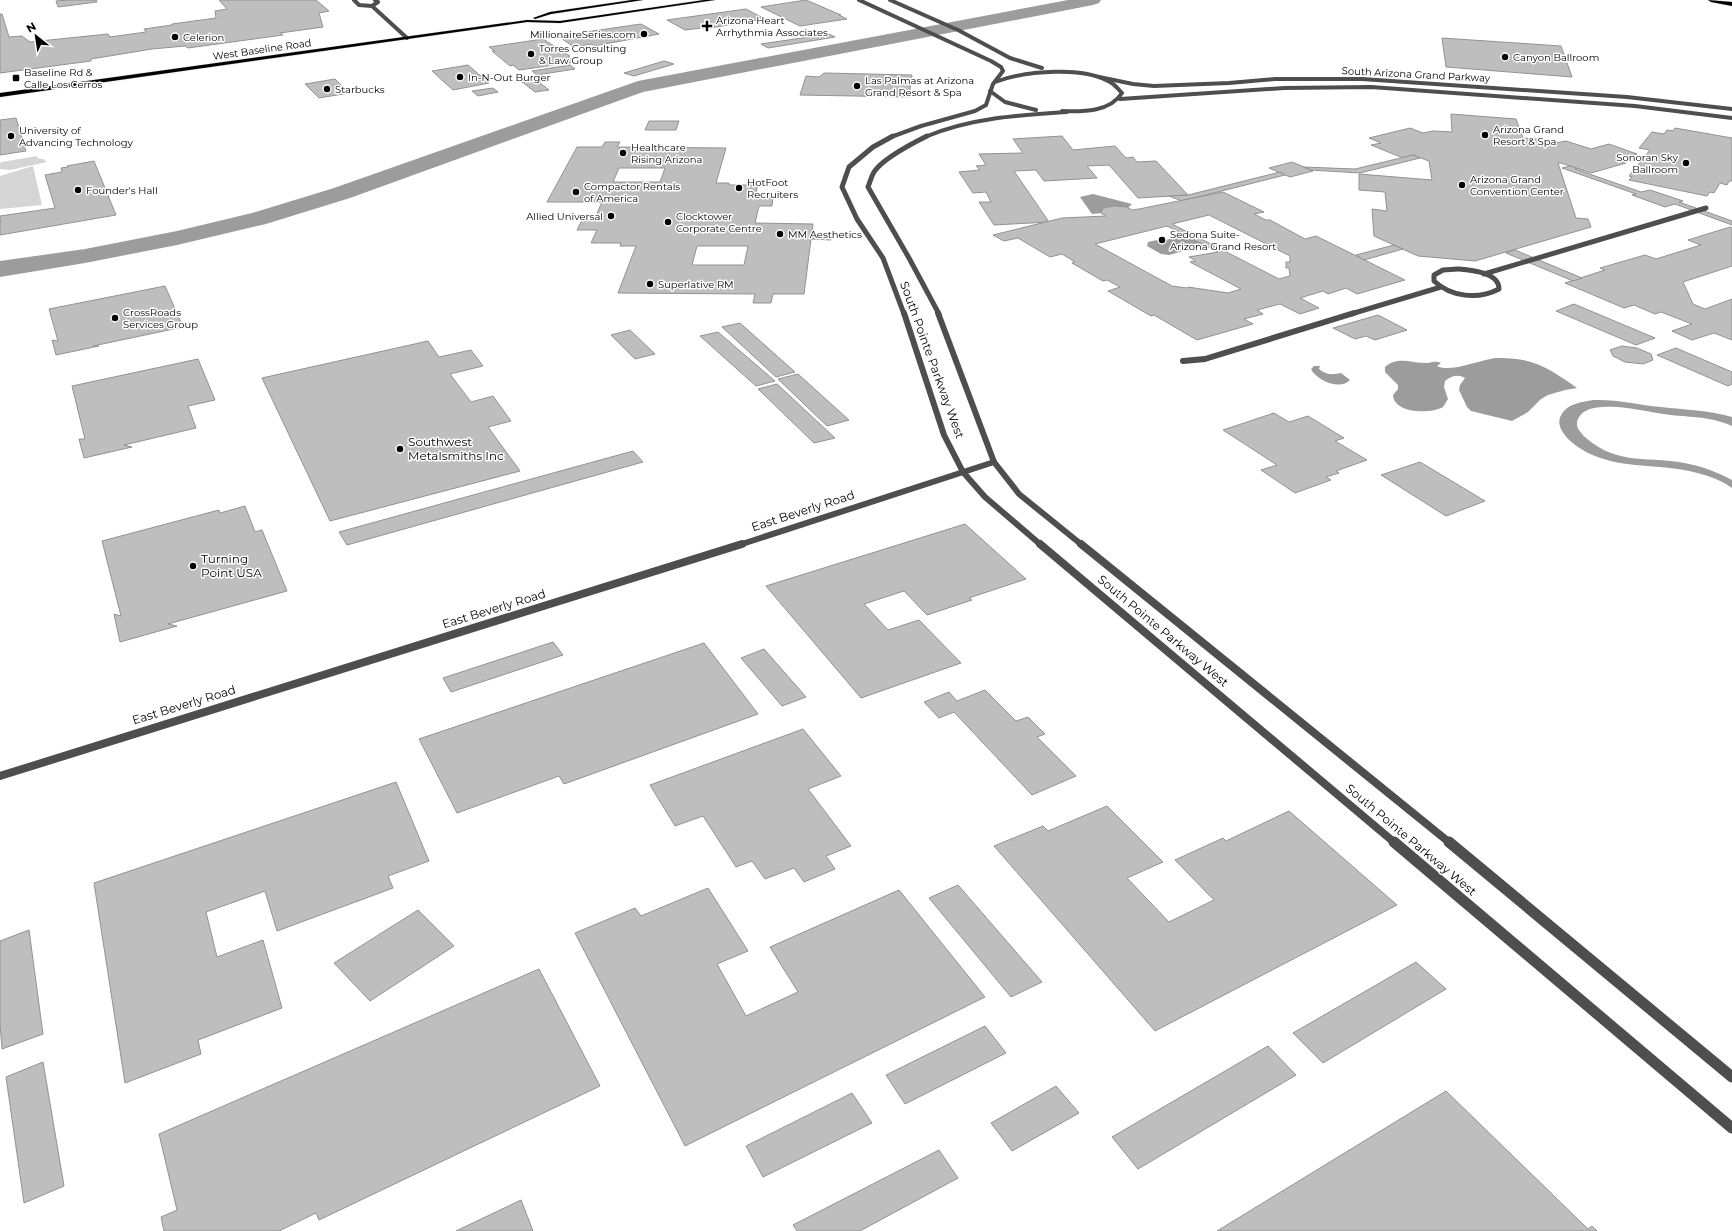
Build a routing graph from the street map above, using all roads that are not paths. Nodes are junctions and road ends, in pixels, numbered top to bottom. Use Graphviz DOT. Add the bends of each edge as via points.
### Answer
graph roads {
  1 [pos="354,0"];
  2 [pos="375,0"];
  3 [pos="641,0"];
  4 [pos="713,0"];
  5 [pos="859,0"];
  6 [pos="890,0"];
  7 [pos="1711,0"];
  8 [pos="1732,4"];
  9 [pos="372,6"];
  10 [pos="527,21"];
  11 [pos="407,38"];
  12 [pos="1074,73"];
  13 [pos="1098,77"];
  14 [pos="992,87"];
  15 [pos="0,95"];
  16 [pos="1120,99"];
  17 [pos="1732,109"];
  18 [pos="1067,112"];
  19 [pos="1732,118"];
  20 [pos="1706,208"];
  21 [pos="1484,274"];
  22 [pos="1441,287"];
  23 [pos="1183,361"];
  24 [pos="994,462"];
  25 [pos="963,472"];
  26 [pos="0,776"];
  27 [pos="1732,1076"];
  28 [pos="1732,1128"];
  1 -- 9 [label="street" via="359,5"];
  2 -- 9 [label="street" via="378,2"];
  3 -- 10 [label="main road, West Baseline Road" via="550,13"];
  4 -- 10 [label="main road, West Baseline Road" via="560,22"];
  5 -- 14 [label="street" via="1001,67 1003,71"];
  6 -- 12 [label="street, South Arizona Grand Parkway" via="1034,67"];
  7 -- 8 [label="highway"];
  9 -- 11 [label="street"];
  10 -- 11 [label="main road, West Baseline Road"];
  11 -- 15 [label="main road, West Baseline Road"];
  12 -- 13 [label="street, South Arizona Grand Parkway"];
  12 -- 14 [label="street, South Arizona Grand Parkway" via="1054,71 1016,74 1002,78"];
  13 -- 16 [label="street, South Arizona Grand Parkway" via="1119,87 1122,93"];
  13 -- 17 [label="street, South Arizona Grand Parkway" via="1154,86 1324,78 1412,81 1648,99"];
  14 -- 18 [label="street, South Arizona Grand Parkway" via="995,97 1024,108"];
  14 -- 25 [label="street, South Pointe Parkway West" via="986,105 975,111 921,126 873,147 849,167 842,187 857,219 882,258 904,314 944,436"];
  16 -- 18 [label="street, South Arizona Grand Parkway" via="1101,108"];
  16 -- 19 [label="street, South Arizona Grand Parkway" via="1284,88 1371,87 1634,106"];
  18 -- 24 [label="street, South Pointe Parkway West" via="995,117 911,143 894,153 874,171 868,187 906,252 938,315"];
  20 -- 21 [label="street"];
  21 -- 22 [label="street" via="1463,269 1443,270 1433,278"];
  21 -- 22 [label="street" via="1497,281 1499,289 1488,294 1469,295"];
  22 -- 23 [label="street" via="1205,359"];
  24 -- 25 [label="street, East Beverly Road"];
  24 -- 27 [label="street, South Pointe Parkway West" via="1019,494 1498,882"];
  25 -- 26 [label="street, East Beverly Road"];
  25 -- 28 [label="street, South Pointe Parkway West" via="985,497"];
}
